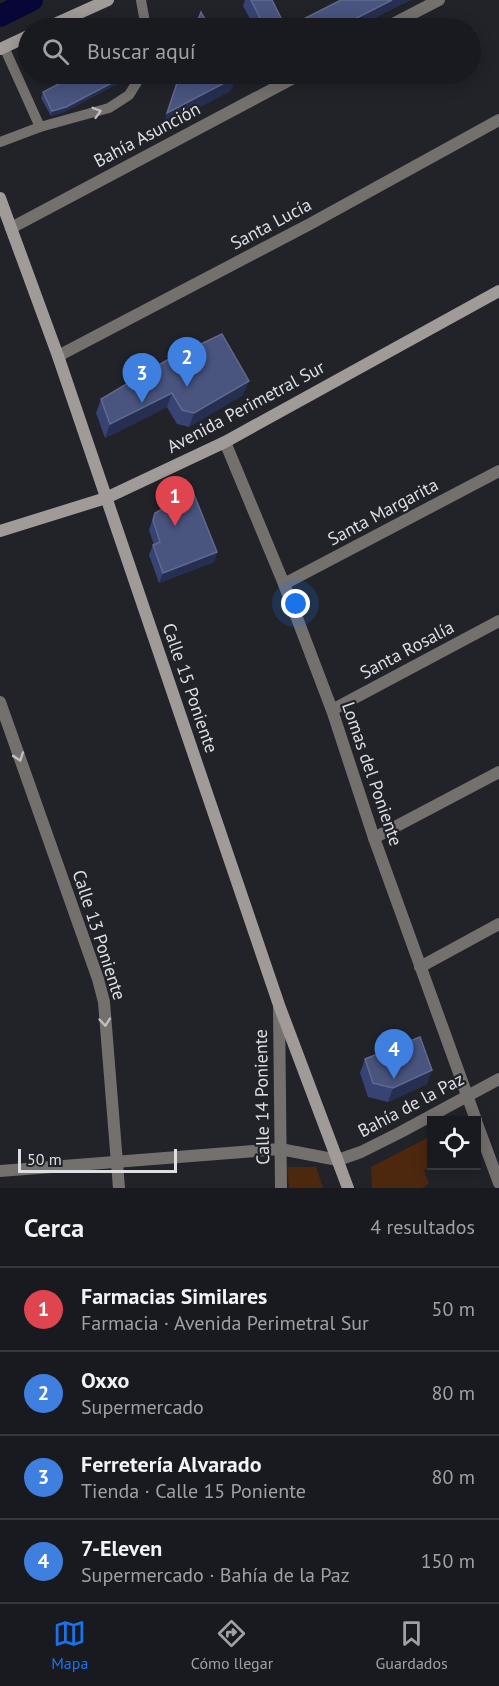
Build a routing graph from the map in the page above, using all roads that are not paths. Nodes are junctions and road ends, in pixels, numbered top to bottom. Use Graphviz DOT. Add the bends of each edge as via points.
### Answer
graph roads {
  1 [pos="108,0"];
  2 [pos="141,0"];
  3 [pos="439,0"];
  4 [pos="68,18"];
  5 [pos="144,18"];
  6 [pos="404,18"];
  7 [pos="18,41"];
  8 [pos="2,48"];
  9 [pos="18,82"];
  10 [pos="19,84"];
  11 [pos="136,84"];
  12 [pos="282,84"];
  13 [pos="499,120"];
  14 [pos="40,128"];
  15 [pos="0,142"];
  16 [pos="0,198"];
  17 [pos="11,228"];
  18 [pos="499,291"];
  19 [pos="58,356"];
  20 [pos="225,442"];
  21 [pos="499,471"];
  22 [pos="106,498"];
  23 [pos="0,531"];
  24 [pos="284,584"];
  25 [pos="499,621"];
  26 [pos="0,702"];
  27 [pos="332,710"];
  28 [pos="499,772"];
  29 [pos="374,838"];
  30 [pos="499,924"];
  31 [pos="420,967"];
  32 [pos="279,1005"];
  33 [pos="499,1079"];
  34 [pos="467,1096"];
  35 [pos="474,1116"];
  36 [pos="481,1135"];
  37 [pos="280,1149"];
  38 [pos="118,1160"];
  39 [pos="338,1160"];
  40 [pos="0,1171"];
  41 [pos="499,1184"];
  42 [pos="119,1188"];
  43 [pos="281,1188"];
  44 [pos="348,1188"];
  1 -- 4 [label="street"];
  2 -- 5 [label="lane"];
  3 -- 6 [label="street"];
  7 -- 8 [label="street"];
  8 -- 9 [label="lane"];
  10 -- 14 [label="lane"];
  14 -- 11 [label="lane, one-way" via="110,108 129,95"];
  12 -- 17 [label="street, Bahía Asunción"];
  13 -- 19 [label="street, Santa Lucía"];
  14 -- 15 [label="lane"];
  16 -- 17 [label="street, Calle 15 Poniente"];
  17 -- 19 [label="street, Calle 15 Poniente"];
  18 -- 20 [label="street, Avenida Perimetral Sur"];
  19 -- 22 [label="street, Calle 15 Poniente"];
  20 -- 22 [label="street, Avenida Perimetral Sur"];
  20 -- 24 [label="street, Lomas del Poniente"];
  21 -- 24 [label="street, Santa Margarita"];
  22 -- 23 [label="street, Avenida Perimetral Sur"];
  22 -- 32 [label="street, Calle 15 Poniente"];
  24 -- 27 [label="street, Lomas del Poniente"];
  25 -- 27 [label="street, Santa Rosalía"];
  26 -- 38 [label="street, Calle 13 Poniente, one-way" via="104,1002"];
  27 -- 29 [label="street, Lomas del Poniente"];
  28 -- 29 [label="street"];
  29 -- 31 [label="street, Lomas del Poniente"];
  30 -- 31 [label="street"];
  31 -- 34 [label="street, Lomas del Poniente"];
  32 -- 37 [label="street, Calle 14 Poniente"];
  32 -- 39 [label="street, Calle 15 Poniente"];
  33 -- 34 [label="street, Bahía de la Paz"];
  34 -- 35 [label="street, Lomas del Poniente"];
  34 -- 39 [label="street, Bahía de la Paz" via="361,1152"];
  36 -- 41 [label="street, Lomas del Poniente"];
  37 -- 38 [label="street"];
  37 -- 39 [label="street"];
  37 -- 43 [label="street, Calle 14 Poniente"];
  38 -- 40 [label="street"];
  38 -- 42 [label="street, Calle 13 Poniente"];
  39 -- 44 [label="street, Calle 15 Poniente"];
}
